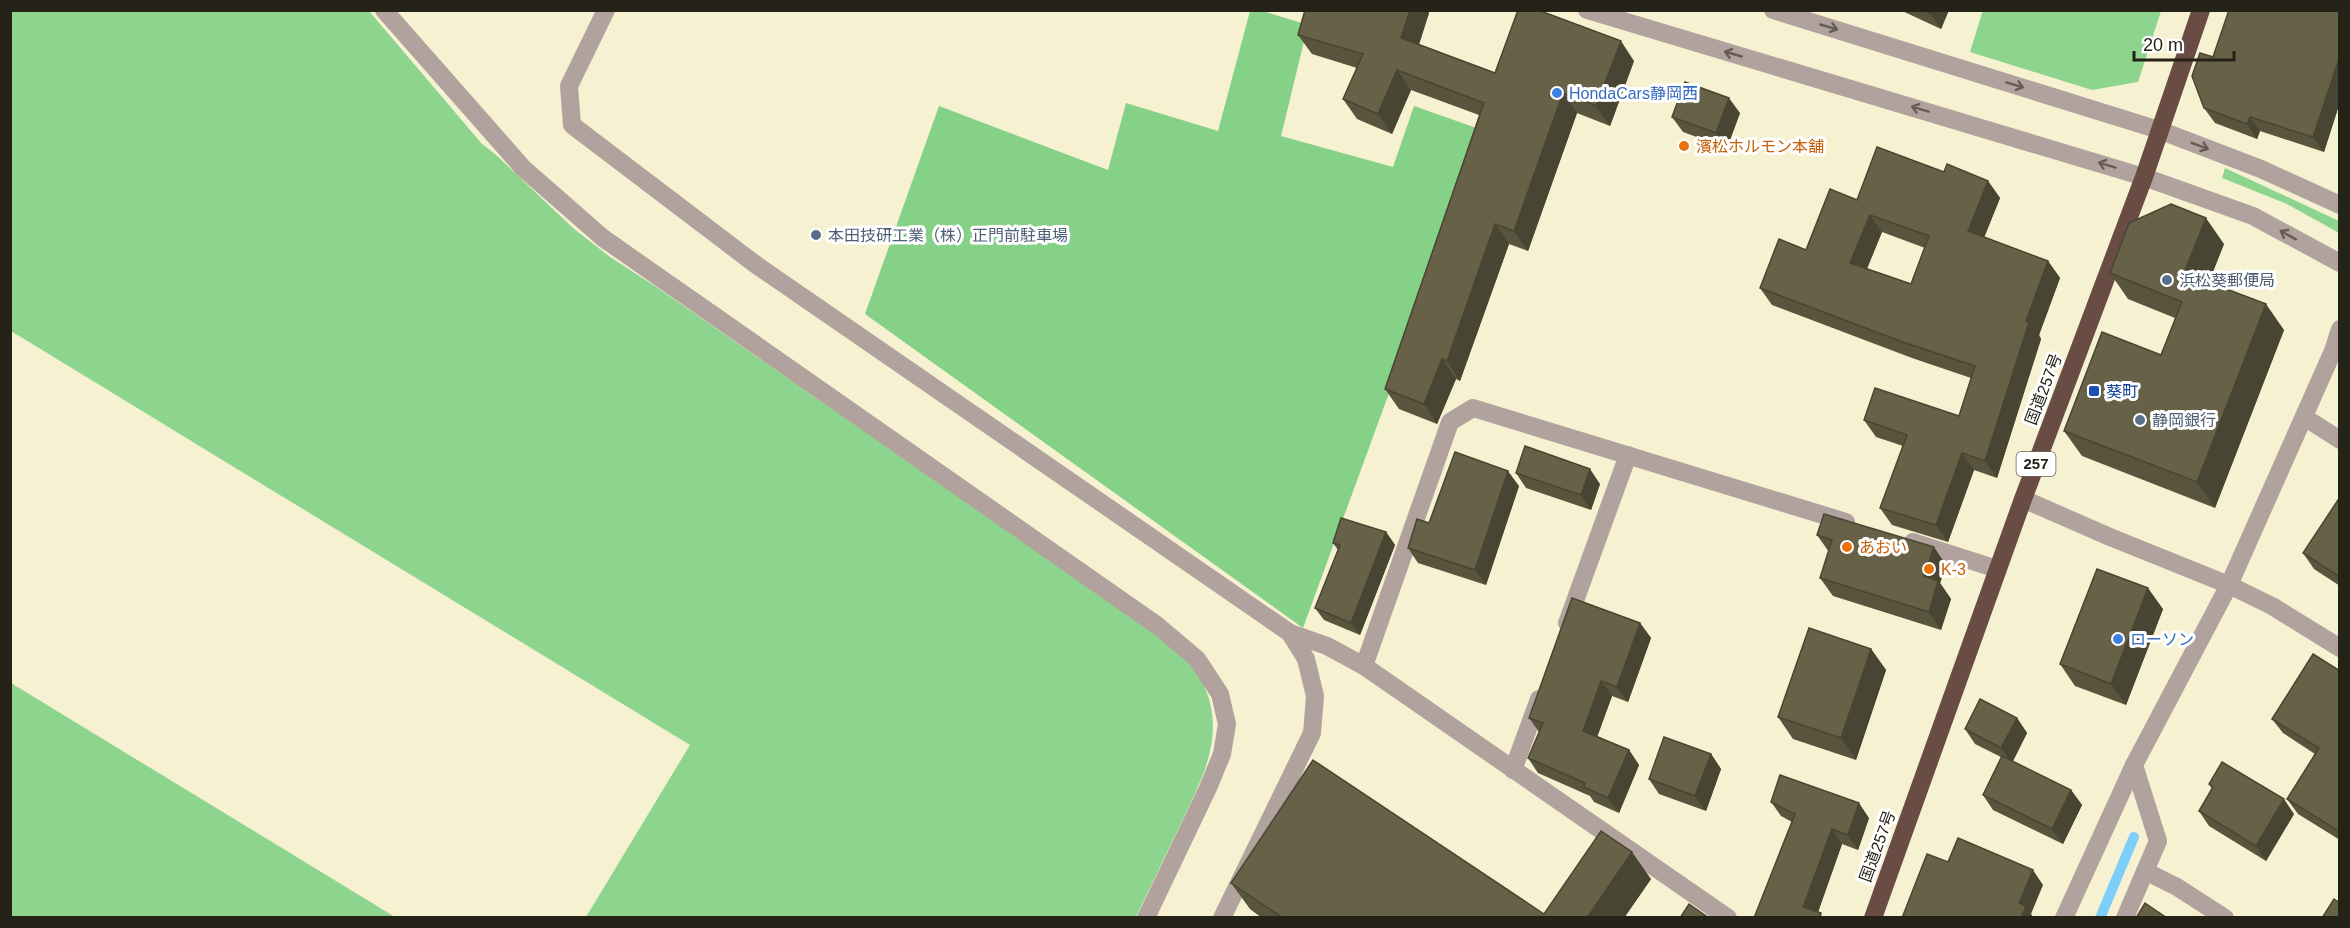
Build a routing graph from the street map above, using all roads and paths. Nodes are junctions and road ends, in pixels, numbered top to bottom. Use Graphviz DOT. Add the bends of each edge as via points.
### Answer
graph roads {
  1 [pos="384,10"];
  2 [pos="606,10"];
  3 [pos="1587,10"];
  4 [pos="1773,10"];
  5 [pos="2201,10"];
  6 [pos="2159,130"];
  7 [pos="2144,177"];
  8 [pos="2340,205"];
  9 [pos="2340,263"];
  10 [pos="2340,329"];
  11 [pos="2304,417"];
  12 [pos="2340,440"];
  13 [pos="1628,455"];
  14 [pos="2023,499"];
  15 [pos="1863,527"];
  16 [pos="1897,538"];
  17 [pos="1997,568"];
  18 [pos="2229,585"];
  19 [pos="1290,633"];
  20 [pos="1562,635"];
  21 [pos="2340,648"];
  22 [pos="1364,666"];
  23 [pos="1546,680"];
  24 [pos="2134,765"];
  25 [pos="1513,770"];
  26 [pos="2145,871"];
  27 [pos="1146,918"];
  28 [pos="1222,918"];
  29 [pos="1728,918"];
  30 [pos="1872,918"];
  31 [pos="2064,918"];
  32 [pos="2125,918"];
  33 [pos="2225,918"];
  1 -- 27 [label="street" via="523,168 603,238 1158,626 1197,660 1220,694 1227,724 1222,754"];
  2 -- 19 [label="street" via="569,86 572,124 755,264"];
  7 -- 3 [label="street, one-way"];
  4 -- 6 [label="street, one-way"];
  5 -- 6 [label="highway, 国道257号 / 257"];
  6 -- 7 [label="highway, 国道257号 / 257"];
  6 -- 8 [label="street, one-way" via="2261,169"];
  9 -- 7 [label="street, one-way" via="2253,216"];
  7 -- 14 [label="highway, 国道257号 / 257"];
  10 -- 11 [label="street"];
  11 -- 12 [label="street"];
  11 -- 18 [label="street"];
  13 -- 15 [label="street"];
  13 -- 20 [label="street"];
  13 -- 22 [label="street" via="1473,408 1450,422"];
  14 -- 17 [label="highway, 国道257号 / 257"];
  14 -- 18 [label="street"];
  16 -- 17 [label="street"];
  17 -- 30 [label="highway, 国道257号 / 257"];
  18 -- 21 [label="street"];
  18 -- 24 [label="street"];
  19 -- 22 [label="street" via="1327,646"];
  19 -- 28 [label="street" via="1306,659 1315,696 1312,733"];
  22 -- 25 [label="street"];
  23 -- 25 [label="street"];
  24 -- 26 [label="street" via="2158,841"];
  24 -- 31 [label="street"];
  25 -- 29 [label="street"];
  26 -- 32 [label="street"];
  26 -- 33 [label="street" via="2177,886"];
}
